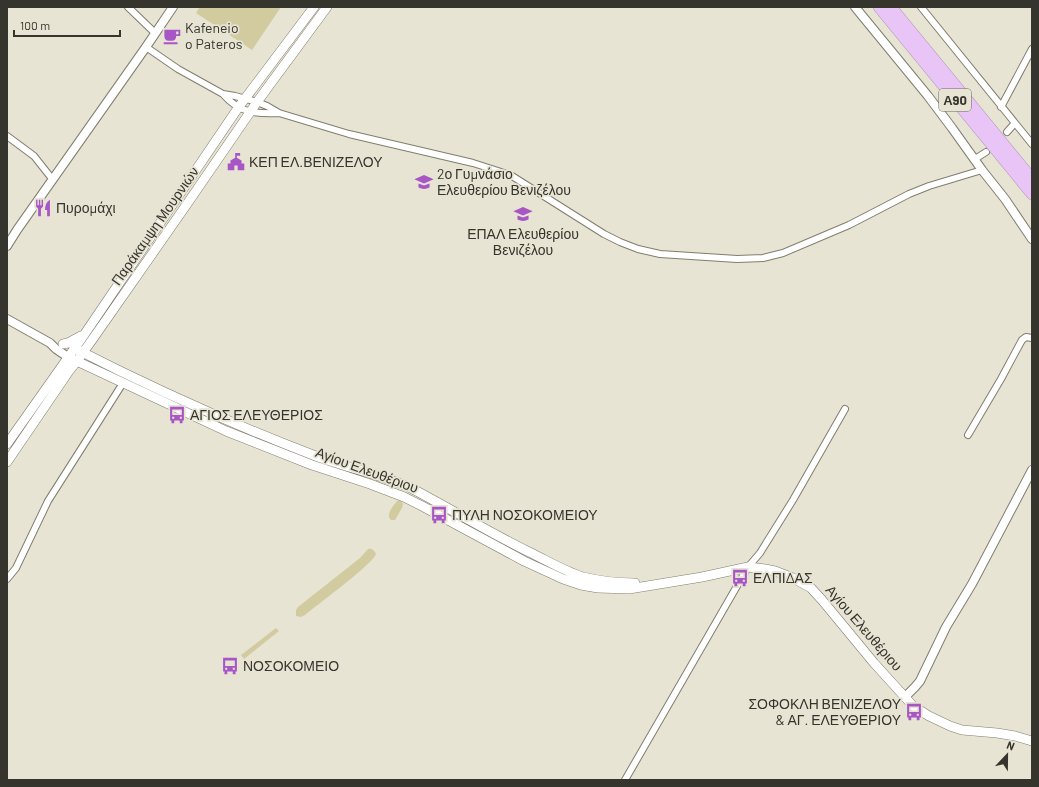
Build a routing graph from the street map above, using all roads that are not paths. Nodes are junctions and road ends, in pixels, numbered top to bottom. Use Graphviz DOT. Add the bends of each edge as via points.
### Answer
graph roads {
  1 [pos="128,7"];
  2 [pos="173,7"];
  3 [pos="314,7"];
  4 [pos="327,7"];
  5 [pos="855,7"];
  6 [pos="879,7"];
  7 [pos="891,7"];
  8 [pos="921,7"];
  9 [pos="155,33"];
  10 [pos="146,47"];
  11 [pos="1032,49"];
  12 [pos="222,94"];
  13 [pos="245,98"];
  14 [pos="257,102"];
  15 [pos="1002,107"];
  16 [pos="238,108"];
  17 [pos="250,112"];
  18 [pos="279,113"];
  19 [pos="1015,123"];
  20 [pos="1007,132"];
  21 [pos="7,136"];
  22 [pos="1032,144"];
  23 [pos="986,152"];
  24 [pos="975,159"];
  25 [pos="982,170"];
  26 [pos="53,180"];
  27 [pos="1032,180"];
  28 [pos="1032,194"];
  29 [pos="1032,240"];
  30 [pos="7,246"];
  31 [pos="7,319"];
  32 [pos="84,335"];
  33 [pos="1032,338"];
  34 [pos="92,340"];
  35 [pos="50,343"];
  36 [pos="64,344"];
  37 [pos="74,348"];
  38 [pos="83,353"];
  39 [pos="68,357"];
  40 [pos="77,361"];
  41 [pos="99,361"];
  42 [pos="123,383"];
  43 [pos="845,409"];
  44 [pos="968,435"];
  45 [pos="7,444"];
  46 [pos="7,462"];
  47 [pos="1032,470"];
  48 [pos="748,568"];
  49 [pos="7,579"];
  50 [pos="658,584"];
  51 [pos="905,697"];
  52 [pos="1032,741"];
  53 [pos="625,780"];
  1 -- 9 [label="street"];
  2 -- 9 [label="street"];
  3 -- 13 [label="main road, Παράκαμψη Μουρνιών"];
  4 -- 14 [label="main road, Παράκαμψη Μουρνιών"];
  5 -- 24 [label="street" via="928,96"];
  6 -- 28 [label="highway, Α90"];
  7 -- 27 [label="highway, Α90"];
  8 -- 15 [label="street"];
  9 -- 10 [label="street"];
  10 -- 12 [label="street"];
  10 -- 26 [label="street"];
  11 -- 15 [label="street"];
  12 -- 13 [label="street"];
  12 -- 16 [label="street"];
  13 -- 14 [label="street"];
  13 -- 16 [label="main road, Παράκαμψη Μουρνιών"];
  14 -- 17 [label="main road, Παράκαμψη Μουρνιών"];
  14 -- 18 [label="street"];
  15 -- 19 [label="street"];
  16 -- 17 [label="street"];
  16 -- 32 [label="main road, Παράκαμψη Μουρνιών"];
  17 -- 18 [label="street"];
  17 -- 34 [label="main road, Παράκαμψη Μουρνιών"];
  18 -- 25 [label="street" via="349,134 498,170 512,176 604,234 638,249 660,254 737,259 777,255 849,225 929,186"];
  19 -- 20 [label="street"];
  19 -- 22 [label="street"];
  21 -- 26 [label="street" via="34,156"];
  23 -- 24 [label="street"];
  24 -- 25 [label="street"];
  25 -- 29 [label="street"];
  26 -- 30 [label="street"];
  31 -- 35 [label="street"];
  32 -- 36 [label="main road"];
  32 -- 37 [label="main road, Παράκαμψη Μουρνιών"];
  33 -- 44 [label="street" via="1026,337 1022,340"];
  34 -- 38 [label="main road, Παράκαμψη Μουρνιών"];
  34 -- 41 [label="main road" via="94,353"];
  35 -- 36 [label="street"];
  35 -- 39 [label="street"];
  36 -- 37 [label="street"];
  37 -- 38 [label="main road, Αγίου Ελευθέριου"];
  37 -- 39 [label="main road, Παράκαμψη Μουρνιών"];
  38 -- 40 [label="main road, Παράκαμψη Μουρνιών"];
  38 -- 41 [label="main road, Αγίου Ελευθέριου"];
  39 -- 40 [label="main road, Αγίου Ελευθέριου"];
  39 -- 45 [label="main road, Παράκαμψη Μουρνιών"];
  40 -- 42 [label="main road, Αγίου Ελευθέριου"];
  40 -- 46 [label="main road, Παράκαμψη Μουρνιών"];
  41 -- 50 [label="main road, Αγίου Ελευθέριου" via="230,422 408,487 514,545 566,570 599,580"];
  42 -- 49 [label="street" via="48,501 16,568"];
  42 -- 50 [label="main road, Αγίου Ελευθέριου" via="226,431 404,496 524,561 563,579 598,588 628,589"];
  43 -- 48 [label="street" via="793,500"];
  47 -- 51 [label="street" via="920,680"];
  48 -- 50 [label="main road, Αγίου Ελευθέριου"];
  48 -- 51 [label="main road, Αγίου Ελευθέριου" via="775,571 811,588"];
  48 -- 53 [label="street"];
  51 -- 52 [label="main road, Αγίου Ελευθέριου" via="913,706 950,726"];
}
